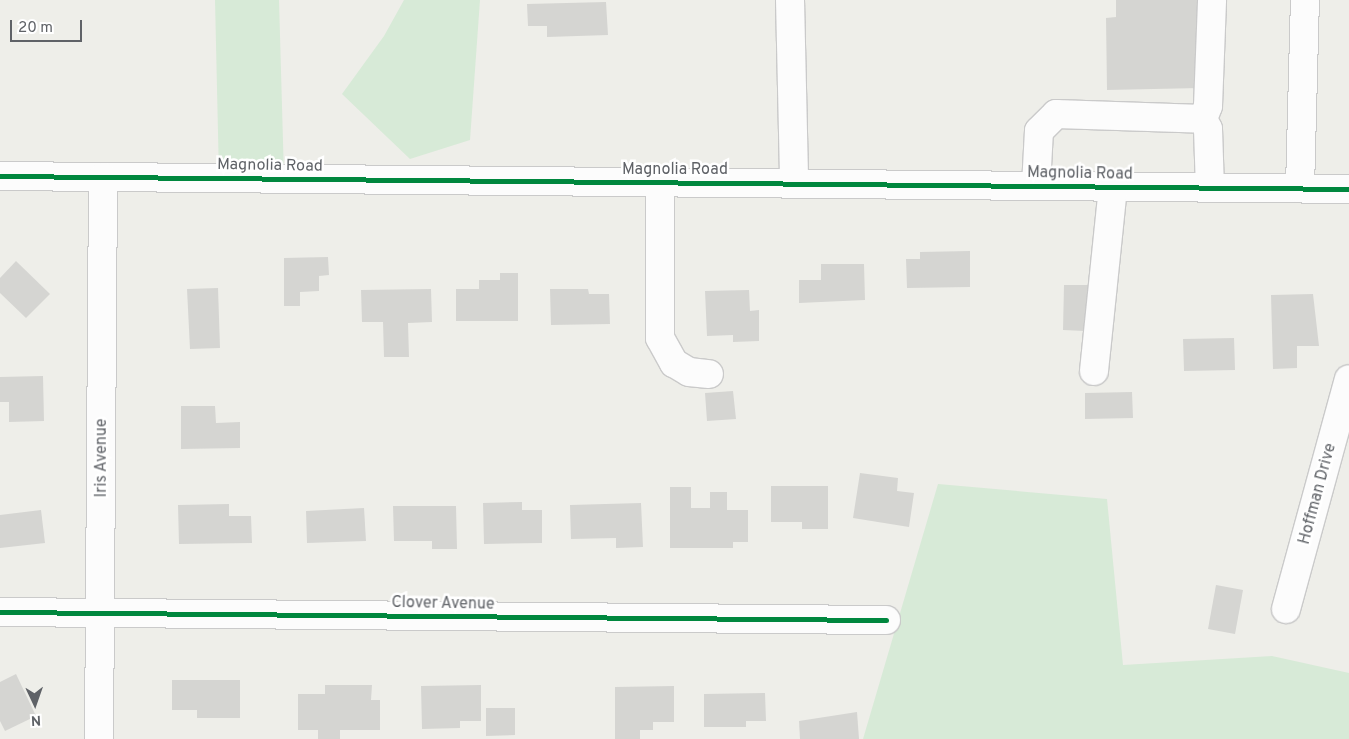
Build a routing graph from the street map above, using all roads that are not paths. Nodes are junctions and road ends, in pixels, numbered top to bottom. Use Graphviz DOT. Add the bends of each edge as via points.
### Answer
graph roads {
  1 [pos="790,0"];
  2 [pos="1305,0"];
  3 [pos="1211,1"];
  4 [pos="1202,119"];
  5 [pos="0,176"];
  6 [pos="103,177"];
  7 [pos="660,182"];
  8 [pos="794,184"];
  9 [pos="1036,186"];
  10 [pos="1113,187"];
  11 [pos="1210,188"];
  12 [pos="1300,188"];
  13 [pos="1349,189"];
  14 [pos="1094,371"];
  15 [pos="708,374"];
  16 [pos="1349,379"];
  17 [pos="1286,609"];
  18 [pos="0,612"];
  19 [pos="101,613"];
  20 [pos="886,620"];
  21 [pos="99,739"];
  1 -- 8 [label="street"];
  2 -- 12 [label="street"];
  3 -- 4 [label="street" via="1208,106"];
  4 -- 9 [label="street" via="1056,114 1039,131"];
  4 -- 11 [label="street" via="1208,129"];
  5 -- 6 [label="street, Magnolia Road"];
  6 -- 7 [label="street, Magnolia Road"];
  6 -- 19 [label="street, Iris Avenue"];
  7 -- 8 [label="street, Magnolia Road"];
  7 -- 15 [label="street" via="660,338 674,363 689,372"];
  8 -- 9 [label="street, Magnolia Road"];
  9 -- 10 [label="street, Magnolia Road"];
  10 -- 11 [label="street, Magnolia Road"];
  10 -- 14 [label="street"];
  11 -- 12 [label="street, Magnolia Road"];
  12 -- 13 [label="street, Magnolia Road"];
  16 -- 17 [label="street, Hoffman Drive"];
  18 -- 19 [label="street, Clover Avenue"];
  19 -- 20 [label="street, Clover Avenue"];
  19 -- 21 [label="street, Iris Avenue"];
}
